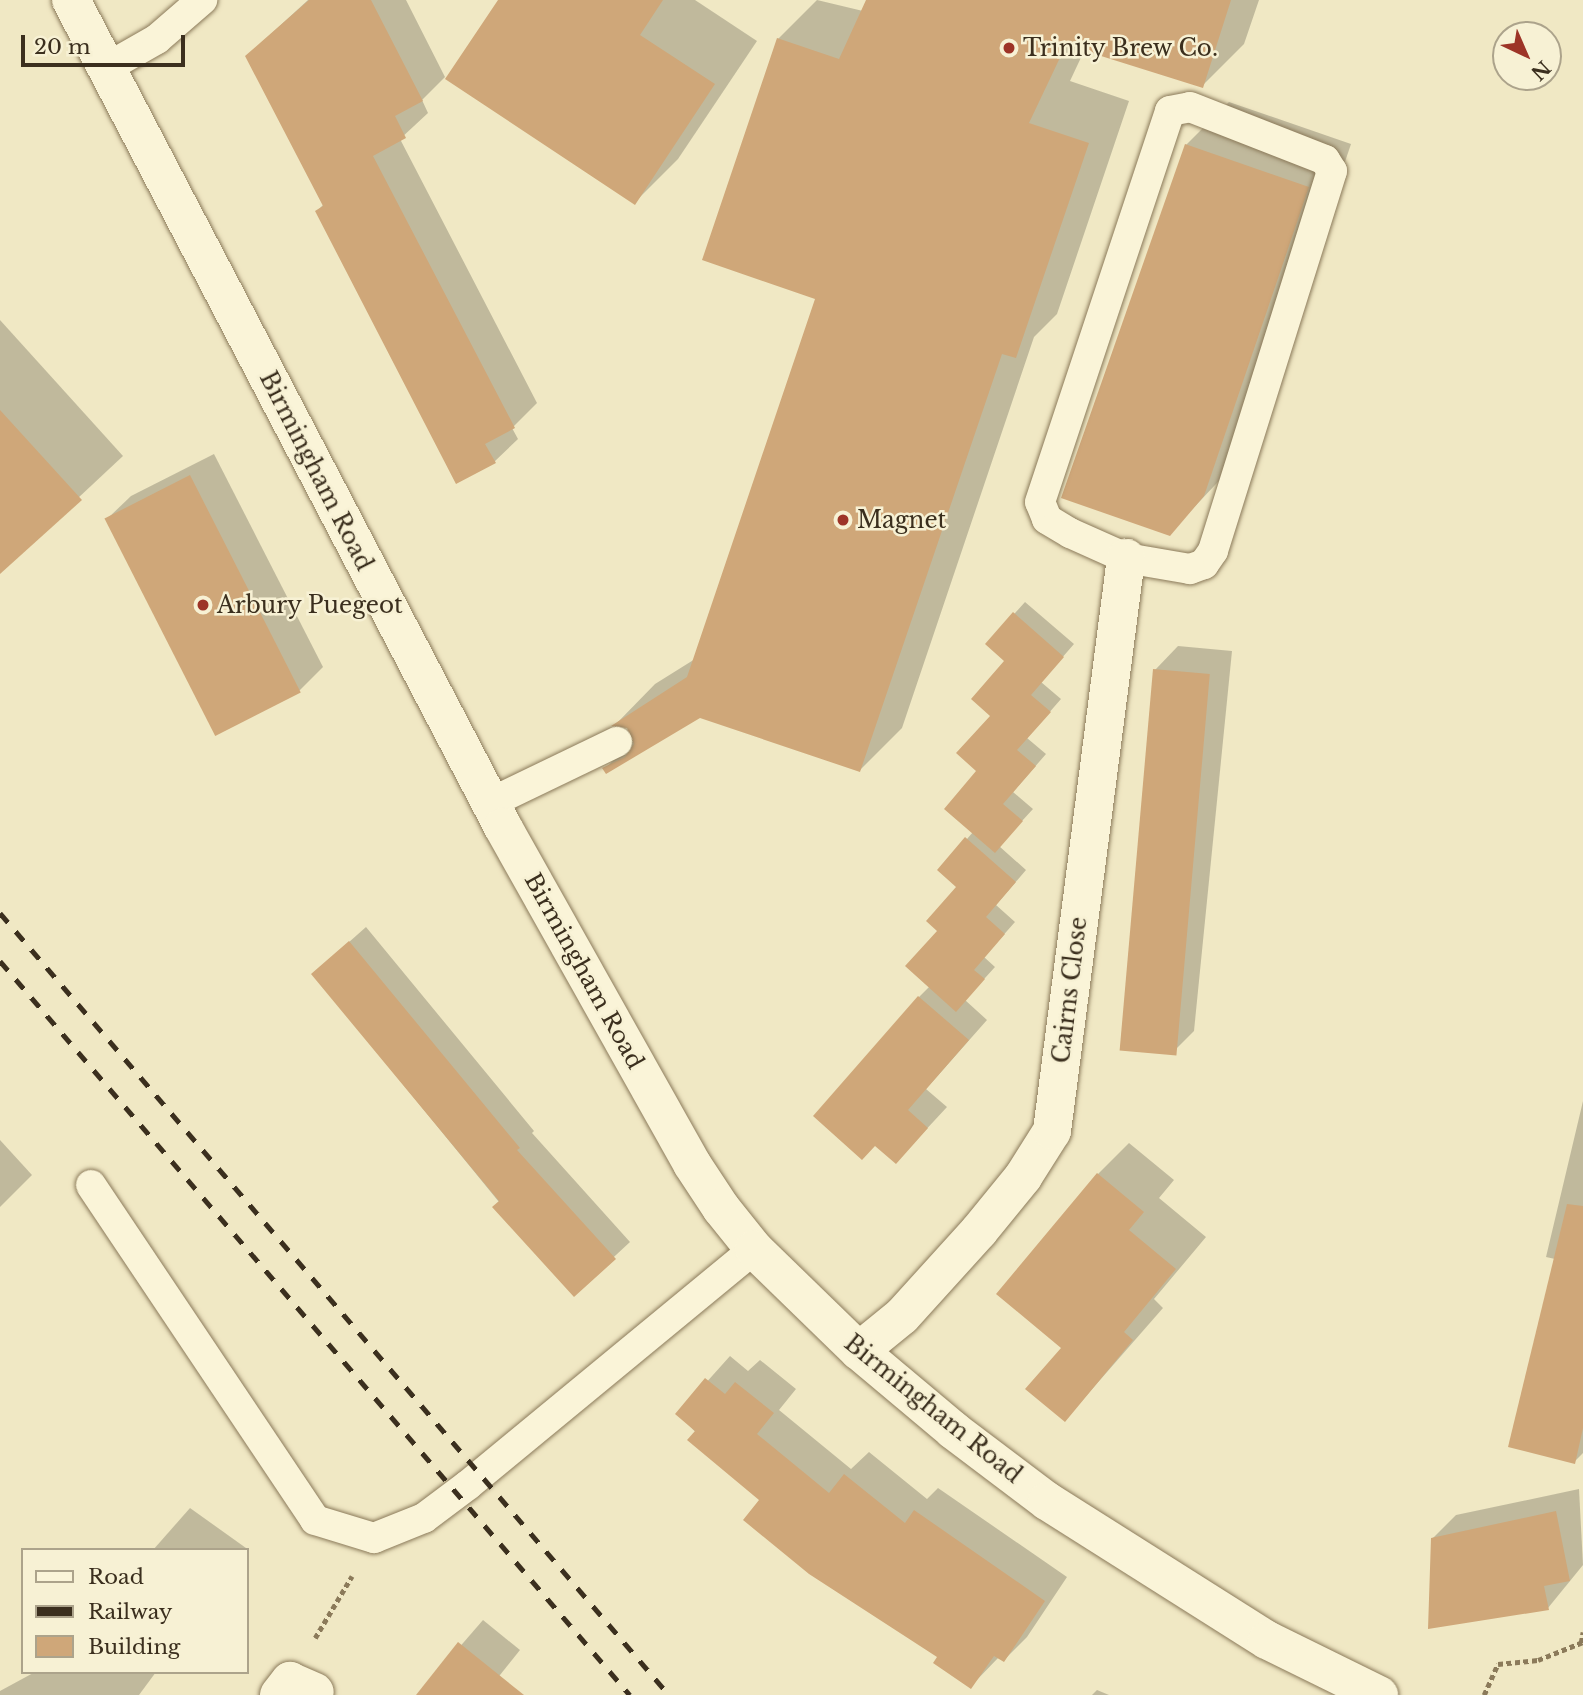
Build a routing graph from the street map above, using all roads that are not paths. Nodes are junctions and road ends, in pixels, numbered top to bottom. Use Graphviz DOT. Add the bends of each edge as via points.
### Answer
graph roads {
  1 [pos="71,0"];
  2 [pos="202,0"];
  3 [pos="108,67"];
  4 [pos="1126,558"];
  5 [pos="617,742"];
  6 [pos="490,803"];
  7 [pos="91,1185"];
  8 [pos="754,1249"];
  9 [pos="859,1350"];
  10 [pos="1378,1695"];
  1 -- 3 [label="street, Birmingham Road"];
  2 -- 3 [label="lane" via="157,39"];
  3 -- 6 [label="street, Birmingham Road"];
  4 -- 4 [label="lane" via="1047,519 1040,502 1170,111 1190,107 1325,160 1332,172 1213,551 1204,564 1190,569"];
  4 -- 9 [label="street, Cairns Close" via="1052,1131 1023,1177 979,1231 902,1316"];
  5 -- 6 [label="lane"];
  6 -- 8 [label="street, Birmingham Road" via="692,1164"];
  7 -- 8 [label="lane" via="315,1520 374,1538 425,1518"];
  8 -- 9 [label="street, Birmingham Road"];
  9 -- 10 [label="street, Birmingham Road" via="953,1430 1048,1500 1267,1640"];
}
